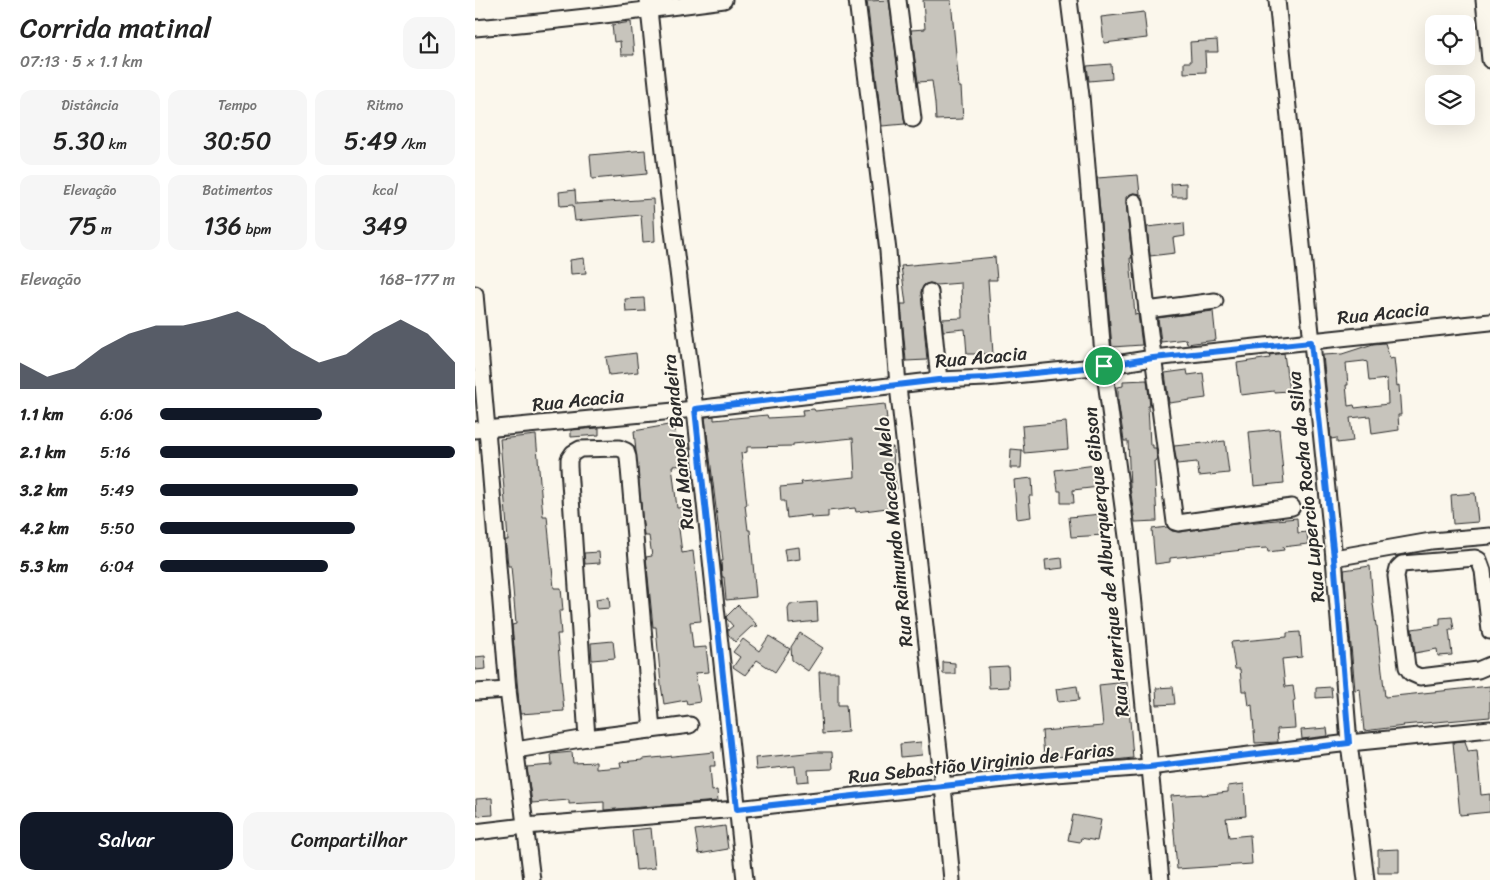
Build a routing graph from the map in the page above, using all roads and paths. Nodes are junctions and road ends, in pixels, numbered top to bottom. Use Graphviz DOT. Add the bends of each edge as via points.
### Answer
graph roads {
  1 [pos="724,0"];
  2 [pos="857,0"];
  3 [pos="898,0"];
  4 [pos="1069,0"];
  5 [pos="1277,0"];
  6 [pos="1484,0"];
  7 [pos="648,5"];
  8 [pos="475,28"];
  9 [pos="1490,60"];
  10 [pos="913,119"];
  11 [pos="1135,202"];
  12 [pos="930,292"];
  13 [pos="475,294"];
  14 [pos="1215,301"];
  15 [pos="1147,310"];
  16 [pos="1490,322"];
  17 [pos="1311,342"];
  18 [pos="1153,358"];
  19 [pos="1104,366"];
  20 [pos="939,380"];
  21 [pos="898,386"];
  22 [pos="695,409"];
  23 [pos="481,430"];
  24 [pos="1292,507"];
  25 [pos="1490,536"];
  26 [pos="1431,541"];
  27 [pos="1334,558"];
  28 [pos="1436,561"];
  29 [pos="1490,631"];
  30 [pos="1490,665"];
  31 [pos="508,690"];
  32 [pos="475,692"];
  33 [pos="690,725"];
  34 [pos="1490,729"];
  35 [pos="652,730"];
  36 [pos="587,738"];
  37 [pos="1349,743"];
  38 [pos="516,750"];
  39 [pos="1149,767"];
  40 [pos="943,786"];
  41 [pos="737,809"];
  42 [pos="525,826"];
  43 [pos="475,832"];
  44 [pos="532,880"];
  45 [pos="745,880"];
  46 [pos="952,880"];
  47 [pos="1161,880"];
  48 [pos="1366,880"];
  1 -- 7 [label="street"];
  2 -- 21 [label="street, Rua Raimundo Macedo Melo" via="888,251"];
  3 -- 10 [label="street"];
  4 -- 19 [label="street, Rua Henrique de Alburquerque Gibson" via="1081,96"];
  5 -- 17 [label="street, Rua Lupercio Rocha da Silva"];
  6 -- 9 [label="street"];
  7 -- 8 [label="street" via="547,22"];
  7 -- 22 [label="street, Rua Manoel Bandeira"];
  11 -- 15 [label="street"];
  12 -- 20 [label="street"];
  13 -- 23 [label="street"];
  14 -- 15 [label="street"];
  15 -- 18 [label="street"];
  16 -- 17 [label="street, Rua Acacia"];
  17 -- 18 [label="street, Rua Acacia"];
  17 -- 27 [label="street, Rua Lupercio Rocha da Silva"];
  18 -- 19 [label="street, Rua Acacia"];
  18 -- 24 [label="street" via="1175,522"];
  19 -- 20 [label="street, Rua Acacia"];
  19 -- 39 [label="street, Rua Henrique de Alburquerque Gibson" via="1128,544"];
  20 -- 21 [label="street, Rua Acacia"];
  21 -- 22 [label="street, Rua Acacia"];
  21 -- 40 [label="street, Rua Raimundo Macedo Melo"];
  22 -- 23 [label="street, Rua Acacia"];
  22 -- 41 [label="street, Rua Manoel Bandeira"];
  23 -- 31 [label="street"];
  25 -- 26 [label="street"];
  26 -- 27 [label="street"];
  26 -- 28 [label="street"];
  27 -- 37 [label="street, Rua Lupercio Rocha da Silva"];
  28 -- 29 [label="street" via="1479,560"];
  28 -- 30 [label="street" via="1402,564 1396,571 1407,667 1420,677 1479,670"];
  31 -- 32 [label="street"];
  31 -- 38 [label="street"];
  33 -- 35 [label="street"];
  34 -- 37 [label="street, Rua Sebastião Virginio de Farias"];
  35 -- 36 [label="street"];
  35 -- 36 [label="street" via="628,457 626,451 619,448 580,449 569,459 569,467"];
  36 -- 38 [label="street"];
  37 -- 39 [label="street, Rua Sebastião Virginio de Farias"];
  37 -- 48 [label="street, Rua Lupercio Rocha da Silva"];
  38 -- 42 [label="street"];
  39 -- 40 [label="street, Rua Sebastião Virginio de Farias"];
  39 -- 47 [label="street, Rua Henrique de Alburquerque Gibson"];
  40 -- 41 [label="street, Rua Sebastião Virginio de Farias"];
  40 -- 46 [label="street, Rua Raimundo Macedo Melo"];
  41 -- 42 [label="street, Rua Sebastião Virginio de Farias"];
  41 -- 45 [label="street, Rua Manoel Bandeira"];
  42 -- 43 [label="street, Rua Sebastião Virginio de Farias"];
  42 -- 44 [label="street"];
}
